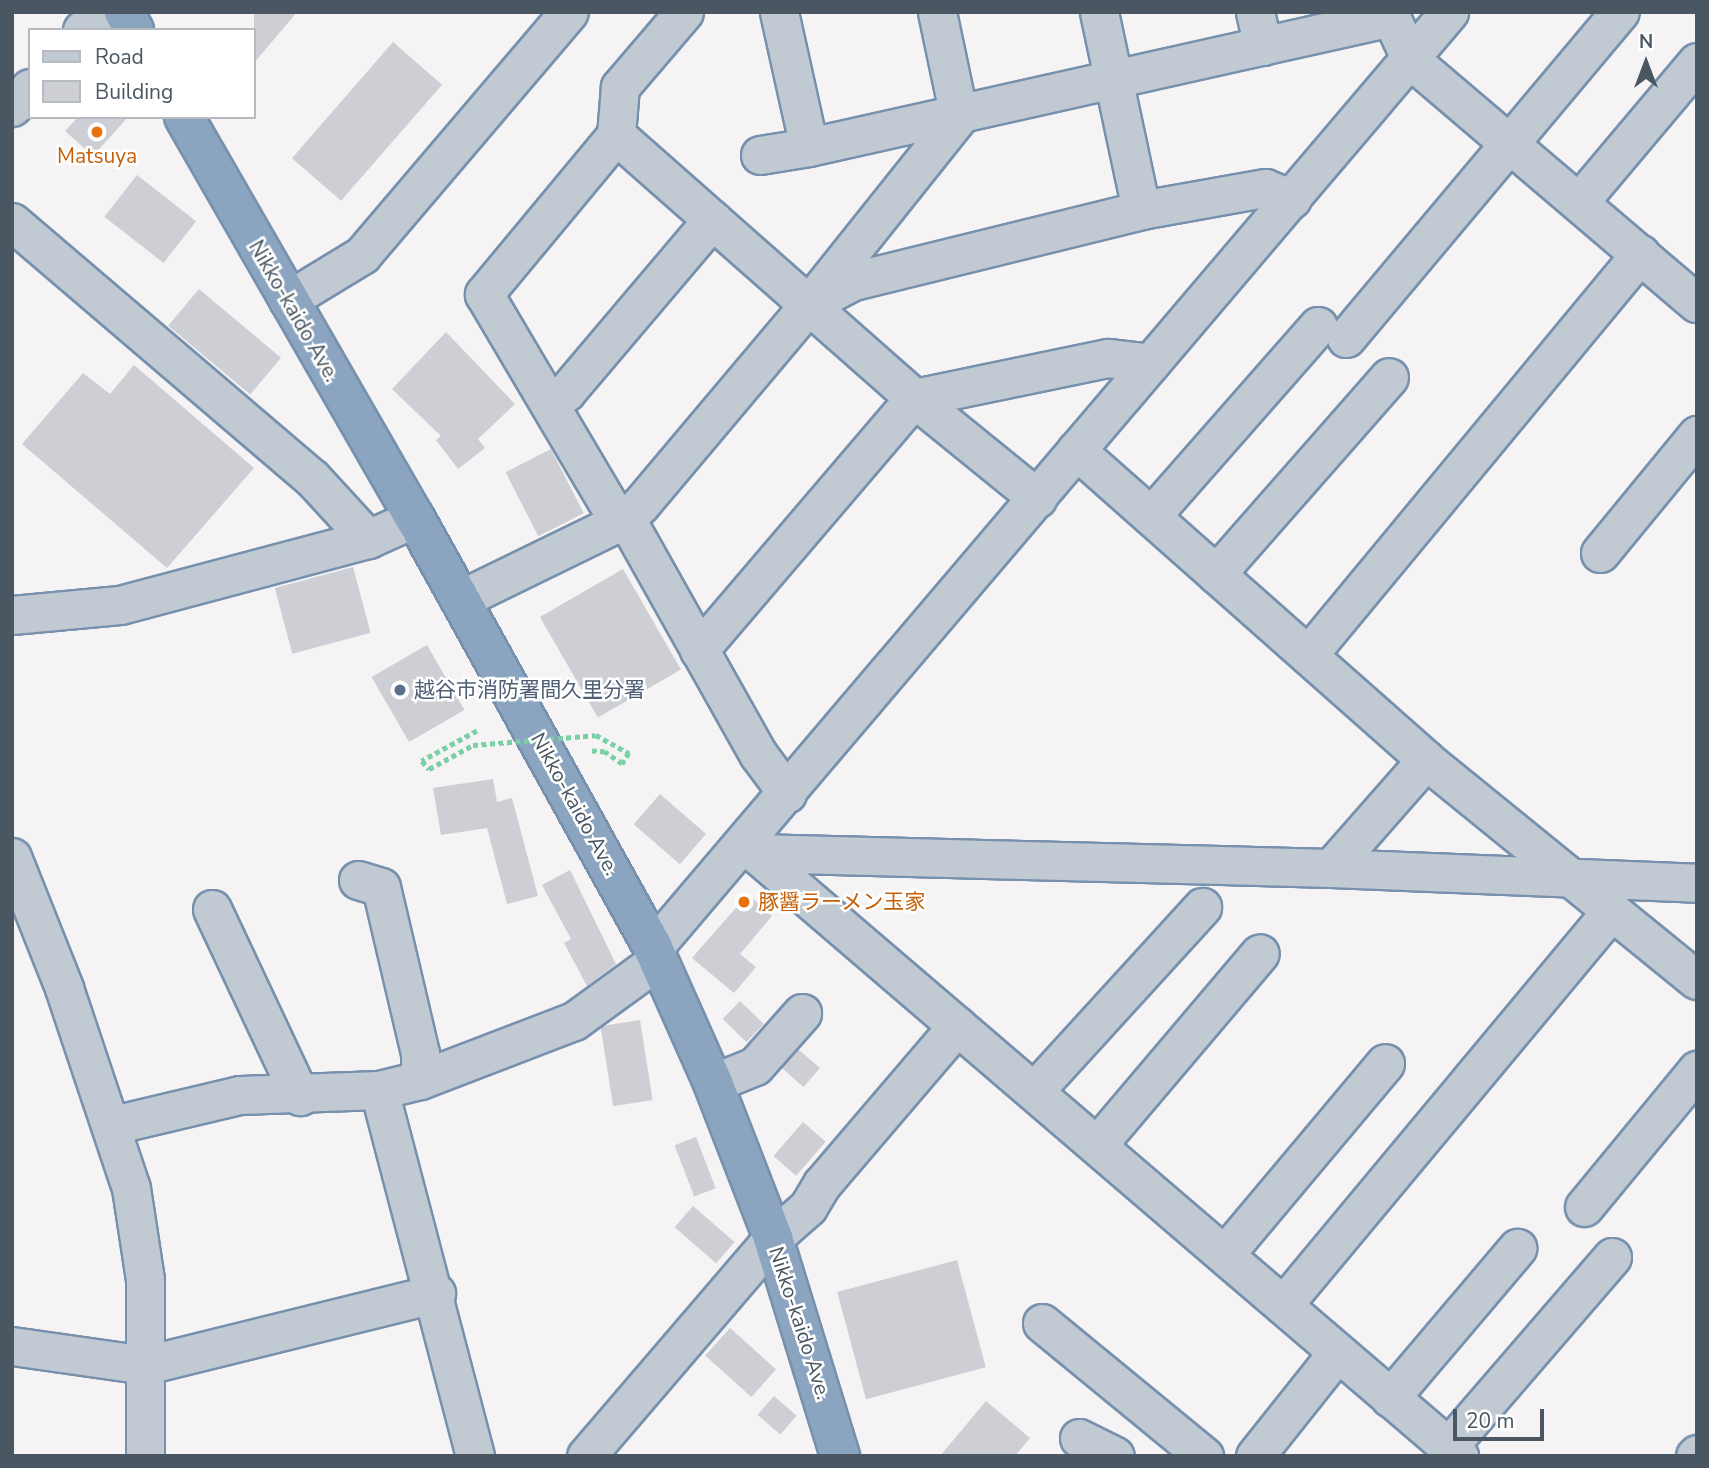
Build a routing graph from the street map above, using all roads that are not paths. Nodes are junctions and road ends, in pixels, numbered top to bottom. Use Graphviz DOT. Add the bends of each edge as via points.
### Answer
graph roads {
  1 [pos="103,12"];
  2 [pos="124,12"];
  3 [pos="569,12"];
  4 [pos="684,12"];
  5 [pos="779,12"];
  6 [pos="937,12"];
  7 [pos="1100,12"];
  8 [pos="1449,12"];
  9 [pos="1620,12"];
  10 [pos="1393,14"];
  11 [pos="84,28"];
  12 [pos="133,28"];
  13 [pos="1259,29"];
  14 [pos="1411,60"];
  15 [pos="1697,62"];
  16 [pos="1116,80"];
  17 [pos="28,90"];
  18 [pos="12,107"];
  19 [pos="959,116"];
  20 [pos="185,119"];
  21 [pos="616,135"];
  22 [pos="1511,145"];
  23 [pos="809,147"];
  24 [pos="760,155"];
  25 [pos="1292,199"];
  26 [pos="1578,202"];
  27 [pos="1141,210"];
  28 [pos="712,220"];
  29 [pos="12,222"];
  30 [pos="1640,254"];
  31 [pos="288,300"];
  32 [pos="1697,303"];
  33 [pos="809,304"];
  34 [pos="1151,363"];
  35 [pos="1389,377"];
  36 [pos="914,398"];
  37 [pos="549,402"];
  38 [pos="1697,435"];
  39 [pos="1076,450"];
  40 [pos="1037,498"];
  41 [pos="1151,516"];
  42 [pos="415,518"];
  43 [pos="622,520"];
  44 [pos="368,539"];
  45 [pos="1600,553"];
  46 [pos="1216,574"];
  47 [pos="461,599"];
  48 [pos="12,615"];
  49 [pos="699,650"];
  50 [pos="1308,655"];
  51 [pos="1426,760"];
  52 [pos="787,793"];
  53 [pos="750,849"];
  54 [pos="12,857"];
  55 [pos="1331,868"];
  56 [pos="1576,879"];
  57 [pos="358,880"];
  58 [pos="1697,883"];
  59 [pos="1202,907"];
  60 [pos="212,909"];
  61 [pos="1612,910"];
  62 [pos="1260,953"];
  63 [pos="656,954"];
  64 [pos="1697,980"];
  65 [pos="802,1013"];
  66 [pos="957,1026"];
  67 [pos="1385,1063"];
  68 [pos="1697,1070"];
  69 [pos="420,1080"];
  70 [pos="713,1083"];
  71 [pos="379,1090"];
  72 [pos="1035,1090"];
  73 [pos="300,1096"];
  74 [pos="113,1125"];
  75 [pos="1098,1144"];
  76 [pos="1584,1207"];
  77 [pos="773,1238"];
  78 [pos="1517,1248"];
  79 [pos="1225,1254"];
  80 [pos="1612,1257"];
  81 [pos="436,1293"];
  82 [pos="1283,1305"];
  83 [pos="1042,1323"];
  84 [pos="12,1346"];
  85 [pos="1337,1353"];
  86 [pos="146,1366"];
  87 [pos="1390,1398"];
  88 [pos="1079,1438"];
  89 [pos="1453,1451"];
  90 [pos="145,1456"];
  91 [pos="475,1456"];
  92 [pos="586,1456"];
  93 [pos="840,1456"];
  94 [pos="1115,1456"];
  95 [pos="1204,1456"];
  96 [pos="1255,1456"];
  1 -- 11 [label="street"];
  2 -- 12 [label="highway"];
  3 -- 31 [label="street" via="362,255"];
  4 -- 21 [label="street" via="620,87"];
  5 -- 23 [label="street"];
  6 -- 19 [label="street"];
  7 -- 16 [label="street"];
  8 -- 14 [label="street"];
  9 -- 22 [label="street"];
  10 -- 13 [label="street"];
  10 -- 14 [label="street"];
  13 -- 16 [label="street"];
  14 -- 22 [label="street"];
  14 -- 25 [label="street"];
  15 -- 26 [label="street"];
  16 -- 19 [label="street"];
  16 -- 27 [label="street"];
  17 -- 18 [label="street"];
  19 -- 23 [label="street"];
  19 -- 33 [label="street"];
  20 -- 31 [label="highway, Nikko-kaido Ave."];
  21 -- 28 [label="street"];
  21 -- 37 [label="street" via="484,294"];
  22 -- 26 [label="street"];
  22 -- 41 [label="street"];
  23 -- 24 [label="street"];
  25 -- 27 [label="street" via="1265,188"];
  25 -- 34 [label="street"];
  26 -- 30 [label="street"];
  27 -- 33 [label="street" via="852,281"];
  28 -- 33 [label="street"];
  28 -- 37 [label="street" via="566,392"];
  29 -- 44 [label="street" via="312,478"];
  30 -- 32 [label="street"];
  30 -- 50 [label="street"];
  31 -- 42 [label="highway, Nikko-kaido Ave."];
  33 -- 36 [label="street"];
  33 -- 43 [label="street"];
  34 -- 36 [label="street" via="1108,358"];
  34 -- 39 [label="street"];
  35 -- 46 [label="street"];
  36 -- 40 [label="street"];
  36 -- 49 [label="street"];
  37 -- 43 [label="street"];
  38 -- 45 [label="street"];
  39 -- 40 [label="street"];
  39 -- 41 [label="street"];
  40 -- 52 [label="street"];
  41 -- 46 [label="street"];
  42 -- 44 [label="street"];
  42 -- 47 [label="highway, Nikko-kaido Ave."];
  43 -- 47 [label="street"];
  43 -- 49 [label="street"];
  44 -- 48 [label="street" via="120,605"];
  46 -- 50 [label="street"];
  47 -- 63 [label="highway, Nikko-kaido Ave."];
  49 -- 52 [label="street" via="758,754"];
  50 -- 51 [label="street"];
  51 -- 55 [label="street"];
  51 -- 56 [label="street"];
  52 -- 53 [label="street"];
  53 -- 55 [label="street"];
  53 -- 63 [label="street"];
  53 -- 66 [label="street"];
  54 -- 74 [label="street"];
  55 -- 56 [label="street"];
  56 -- 58 [label="street"];
  56 -- 61 [label="street"];
  57 -- 69 [label="street" via="381,887 420,1053"];
  59 -- 72 [label="street"];
  60 -- 73 [label="street"];
  61 -- 64 [label="street"];
  61 -- 82 [label="street"];
  62 -- 75 [label="street"];
  63 -- 69 [label="street" via="574,1021"];
  63 -- 70 [label="highway, Nikko-kaido Ave."];
  65 -- 70 [label="street" via="755,1066"];
  66 -- 72 [label="street"];
  66 -- 77 [label="street" via="822,1184 808,1207"];
  67 -- 79 [label="street"];
  68 -- 76 [label="street"];
  69 -- 71 [label="street"];
  70 -- 77 [label="highway, Nikko-kaido Ave."];
  71 -- 73 [label="street"];
  71 -- 81 [label="street"];
  72 -- 75 [label="street"];
  73 -- 74 [label="street" via="240,1095"];
  74 -- 86 [label="street" via="141,1238"];
  75 -- 79 [label="street"];
  77 -- 92 [label="street"];
  77 -- 93 [label="highway, Nikko-kaido Ave."];
  78 -- 87 [label="street"];
  79 -- 82 [label="street"];
  80 -- 89 [label="street"];
  81 -- 86 [label="street"];
  81 -- 91 [label="street"];
  82 -- 85 [label="street"];
  83 -- 95 [label="street"];
  84 -- 86 [label="street"];
  85 -- 87 [label="street"];
  85 -- 96 [label="street"];
  86 -- 90 [label="street"];
  87 -- 89 [label="street"];
  88 -- 94 [label="street"];
}
